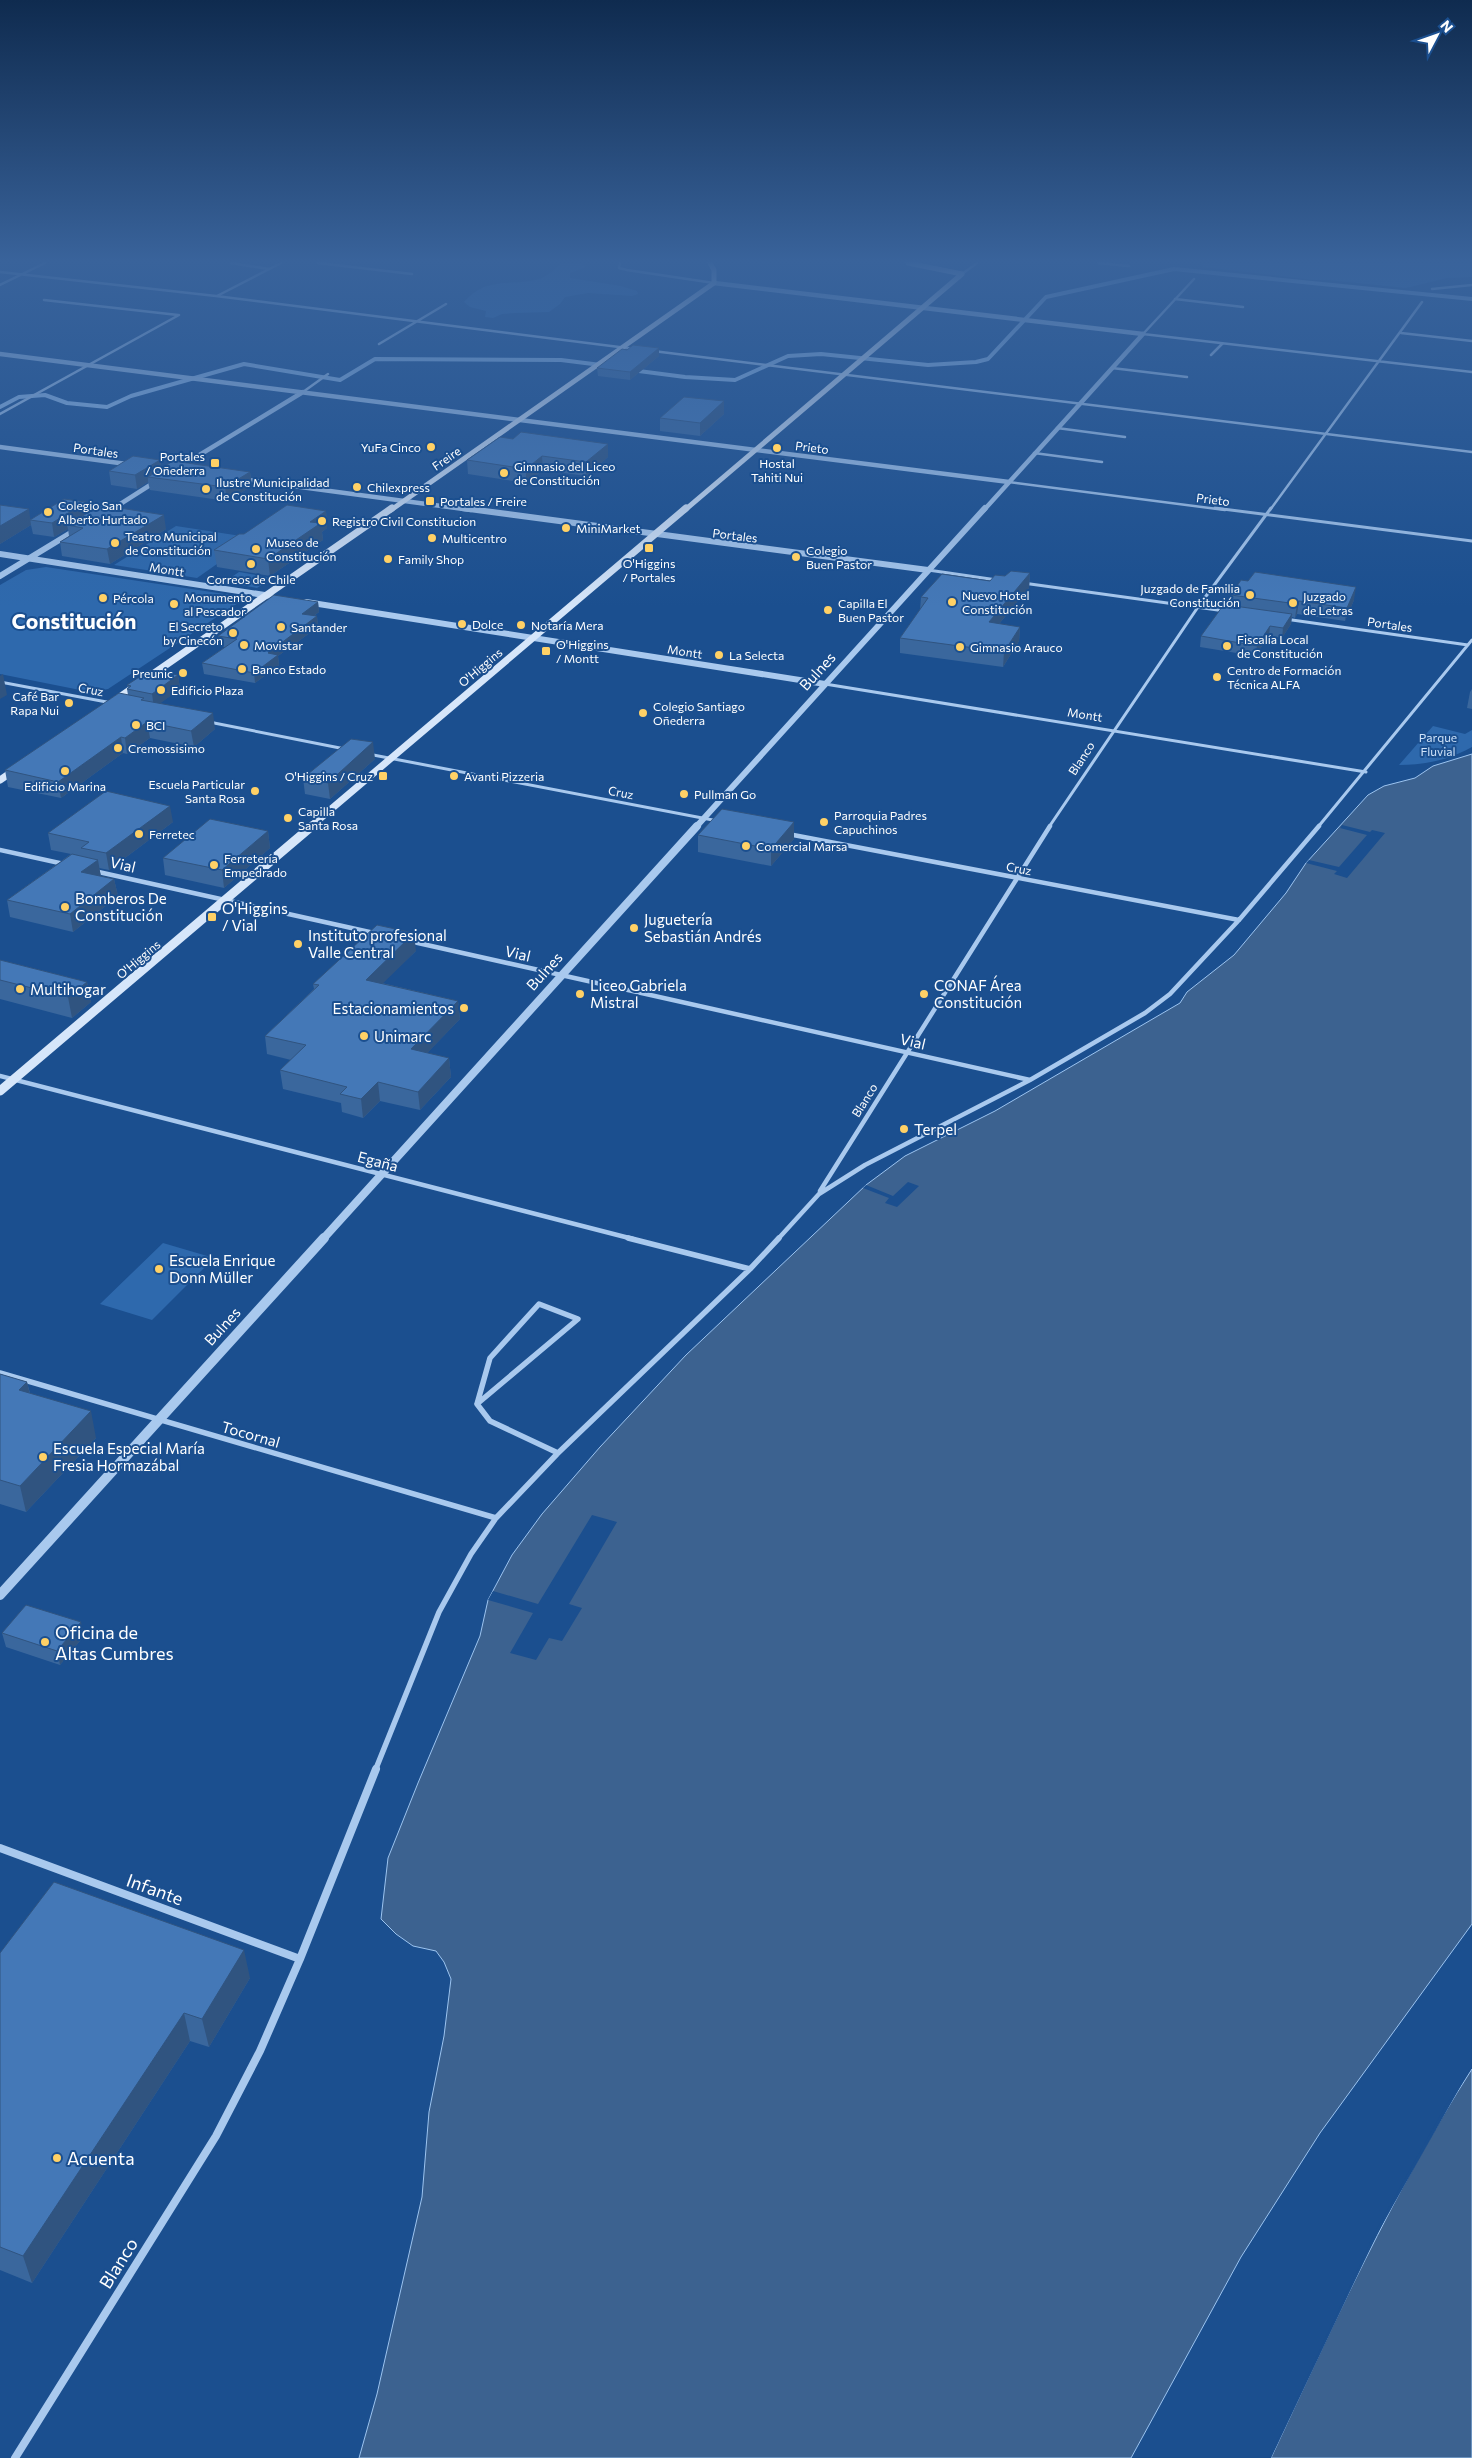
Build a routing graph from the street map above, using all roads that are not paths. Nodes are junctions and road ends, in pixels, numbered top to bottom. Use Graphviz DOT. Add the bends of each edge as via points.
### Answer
graph roads {
  1 [pos="67,378"];
  2 [pos="189,378"];
  3 [pos="324,378"];
  4 [pos="578,378"];
  5 [pos="840,378"];
  6 [pos="865,378"];
  7 [pos="1103,378"];
  8 [pos="1366,378"];
  9 [pos="303,392"];
  10 [pos="1080,404"];
  11 [pos="0,414"];
  12 [pos="520,420"];
  13 [pos="1058,428"];
  14 [pos="1325,434"];
  15 [pos="1126,437"];
  16 [pos="0,447"];
  17 [pos="755,450"];
  18 [pos="1472,452"];
  19 [pos="1034,453"];
  20 [pos="1102,462"];
  21 [pos="137,465"];
  22 [pos="182,471"];
  23 [pos="163,478"];
  24 [pos="238,479"];
  25 [pos="1009,482"];
  26 [pos="403,501"];
  27 [pos="102,514"];
  28 [pos="1265,515"];
  29 [pos="86,524"];
  30 [pos="654,535"];
  31 [pos="1472,541"];
  32 [pos="0,554"];
  33 [pos="30,558"];
  34 [pos="928,570"];
  35 [pos="0,576"];
  36 [pos="1003,581"];
  37 [pos="1022,583"];
  38 [pos="267,596"];
  39 [pos="280,598"];
  40 [pos="300,601"];
  41 [pos="1198,607"];
  42 [pos="1232,612"];
  43 [pos="1278,618"];
  44 [pos="532,638"];
  45 [pos="1472,640"];
  46 [pos="1468,645"];
  47 [pos="0,682"];
  48 [pos="825,684"];
  49 [pos="114,704"];
  50 [pos="104,709"];
  51 [pos="203,721"];
  52 [pos="1113,730"];
  53 [pos="350,750"];
  54 [pos="359,752"];
  55 [pos="391,758"];
  56 [pos="24,764"];
  57 [pos="1366,772"];
  58 [pos="0,780"];
  59 [pos="703,818"];
  60 [pos="726,822"];
  61 [pos="780,833"];
  62 [pos="0,850"];
  63 [pos="74,866"];
  64 [pos="84,869"];
  65 [pos="1016,878"];
  66 [pos="224,900"];
  67 [pos="1239,920"];
  68 [pos="384,936"];
  69 [pos="403,940"];
  70 [pos="561,975"];
  71 [pos="908,1053"];
  72 [pos="0,1076"];
  73 [pos="13,1079"];
  74 [pos="1030,1080"];
  75 [pos="0,1091"];
  76 [pos="380,1174"];
  77 [pos="819,1194"];
  78 [pos="750,1269"];
  79 [pos="0,1373"];
  80 [pos="477,1404"];
  81 [pos="157,1420"];
  82 [pos="558,1453"];
  83 [pos="496,1518"];
  84 [pos="0,1595"];
  85 [pos="0,1848"];
  86 [pos="300,1959"];
  87 [pos="15,2458"];
  1 -- 11 [label="street"];
  2 -- 9 [label="street, Prieto"];
  3 -- 9 [label="street"];
  4 -- 12 [label="main road, Freire"];
  5 -- 17 [label="main road, O'Higgins"];
  6 -- 10 [label="street"];
  7 -- 10 [label="street, Bulnes"];
  8 -- 14 [label="street, Blanco"];
  9 -- 12 [label="street, Prieto"];
  9 -- 22 [label="street" via="175,470"];
  10 -- 13 [label="street, Bulnes"];
  10 -- 14 [label="street"];
  12 -- 17 [label="street, Prieto"];
  12 -- 26 [label="main road, Freire"];
  13 -- 15 [label="street"];
  13 -- 19 [label="street, Bulnes"];
  14 -- 18 [label="street"];
  14 -- 28 [label="street, Blanco"];
  16 -- 21 [label="street, Portales"];
  17 -- 25 [label="street, Prieto"];
  17 -- 30 [label="main road, O'Higgins"];
  19 -- 20 [label="street"];
  19 -- 25 [label="street, Bulnes"];
  23 -- 27 [label="street"];
  24 -- 26 [label="street, Portales"];
  25 -- 28 [label="street, Prieto"];
  25 -- 34 [label="street, Bulnes"];
  26 -- 30 [label="street, Portales"];
  26 -- 38 [label="main road, Freire"];
  28 -- 31 [label="street, Prieto"];
  28 -- 41 [label="street, Blanco"];
  29 -- 33 [label="street"];
  30 -- 34 [label="street, Portales"];
  30 -- 44 [label="main road, O'Higgins"];
  32 -- 33 [label="street, Montt"];
  33 -- 35 [label="street"];
  33 -- 38 [label="street, Montt"];
  34 -- 36 [label="street, Portales"];
  34 -- 48 [label="street, Bulnes"];
  37 -- 41 [label="street"];
  38 -- 39 [label="street, Montt"];
  38 -- 49 [label="main road, Freire"];
  40 -- 44 [label="street, Montt"];
  41 -- 42 [label="street"];
  41 -- 52 [label="street, Blanco"];
  43 -- 46 [label="street, Portales"];
  44 -- 48 [label="street, Montt"];
  44 -- 55 [label="main road, O'Higgins"];
  45 -- 46 [label="street"];
  46 -- 57 [label="street"];
  47 -- 49 [label="street, Cruz"];
  48 -- 52 [label="street, Montt"];
  48 -- 59 [label="street, Bulnes"];
  49 -- 50 [label="main road, Freire"];
  51 -- 53 [label="street"];
  52 -- 57 [label="street, Montt"];
  52 -- 65 [label="street, Blanco"];
  54 -- 55 [label="street, Cruz"];
  55 -- 59 [label="street, Cruz"];
  55 -- 66 [label="main road, O'Higgins"];
  56 -- 58 [label="main road"];
  57 -- 67 [label="street"];
  59 -- 60 [label="street, Cruz"];
  59 -- 70 [label="street, Bulnes"];
  61 -- 65 [label="street, Cruz"];
  62 -- 63 [label="street"];
  64 -- 66 [label="street, Vial"];
  65 -- 67 [label="street, Cruz"];
  65 -- 71 [label="street, Blanco"];
  66 -- 68 [label="street, Vial"];
  66 -- 73 [label="main road, O'Higgins"];
  67 -- 74 [label="street" via="1158,1004"];
  69 -- 70 [label="street, Vial"];
  70 -- 71 [label="street, Vial"];
  70 -- 76 [label="street, Bulnes"];
  71 -- 74 [label="street, Vial"];
  71 -- 77 [label="street, Blanco"];
  72 -- 73 [label="street, Egaña"];
  73 -- 75 [label="main road, O'Higgins"];
  73 -- 76 [label="street, Egaña"];
  74 -- 77 [label="street" via="865,1165"];
  76 -- 78 [label="street, Egaña"];
  76 -- 81 [label="street, Bulnes"];
  77 -- 78 [label="street, Blanco"];
  78 -- 82 [label="street, Blanco"];
  79 -- 81 [label="street, Tocornal"];
  80 -- 80 [label="street" via="540,1349 578,1319 539,1304 490,1358"];
  80 -- 82 [label="street" via="490,1421"];
  81 -- 83 [label="street, Tocornal"];
  81 -- 84 [label="street, Bulnes"];
  82 -- 83 [label="street, Blanco"];
  83 -- 86 [label="street, Blanco" via="438,1612"];
  85 -- 86 [label="street, Infante"];
  86 -- 87 [label="street, Blanco" via="216,2136"];
}
